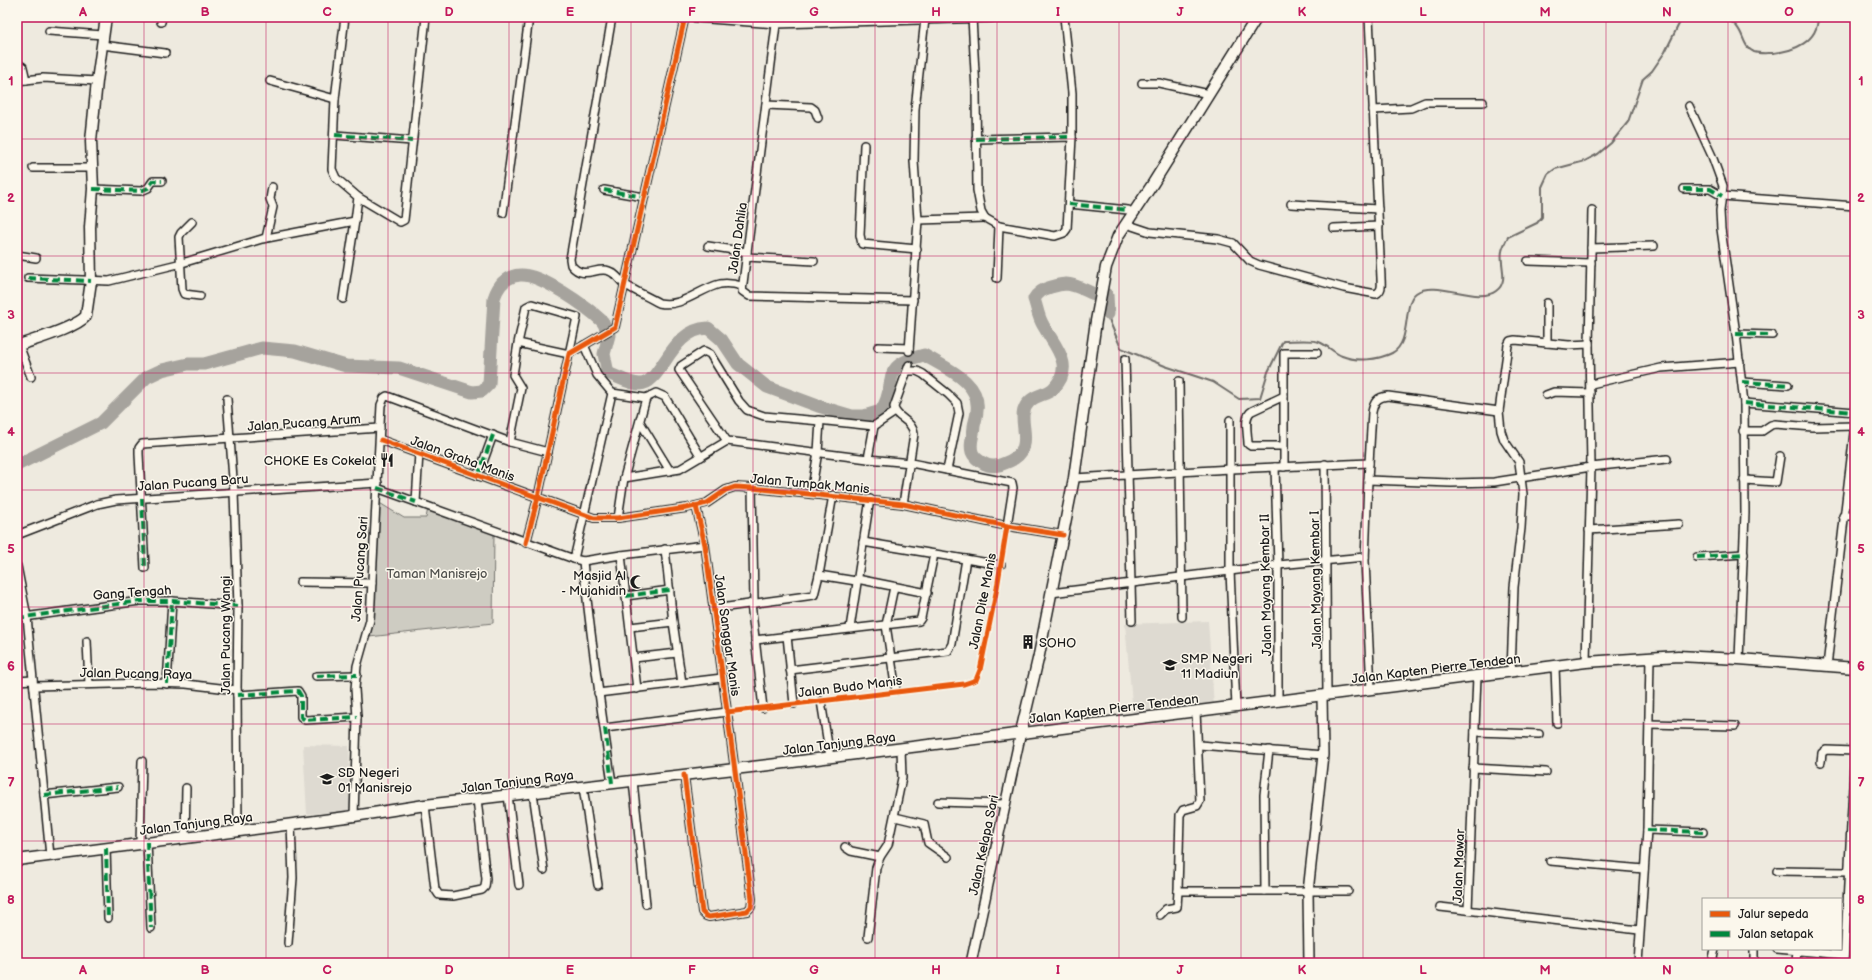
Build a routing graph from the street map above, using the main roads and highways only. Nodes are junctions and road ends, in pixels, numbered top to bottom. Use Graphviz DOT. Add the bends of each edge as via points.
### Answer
graph roads {
  1 [pos="106,17"];
  2 [pos="1257,17"];
  3 [pos="18,345"];
  4 [pos="1855,668"];
  5 [pos="1021,732"];
  6 [pos="17,860"];
  1 -- 3 [label="main road" via="91,141 91,281 85,318"];
  2 -- 5 [label="main road" via="1126,224 1110,254 1103,280 1074,478"];
  4 -- 5 [label="main road, Jalan Kapten Pierre Tendean" via="1739,659 1650,657 1586,662"];
  5 -- 6 [label="main road, Jalan Tanjung Raya" via="425,805"];
}
